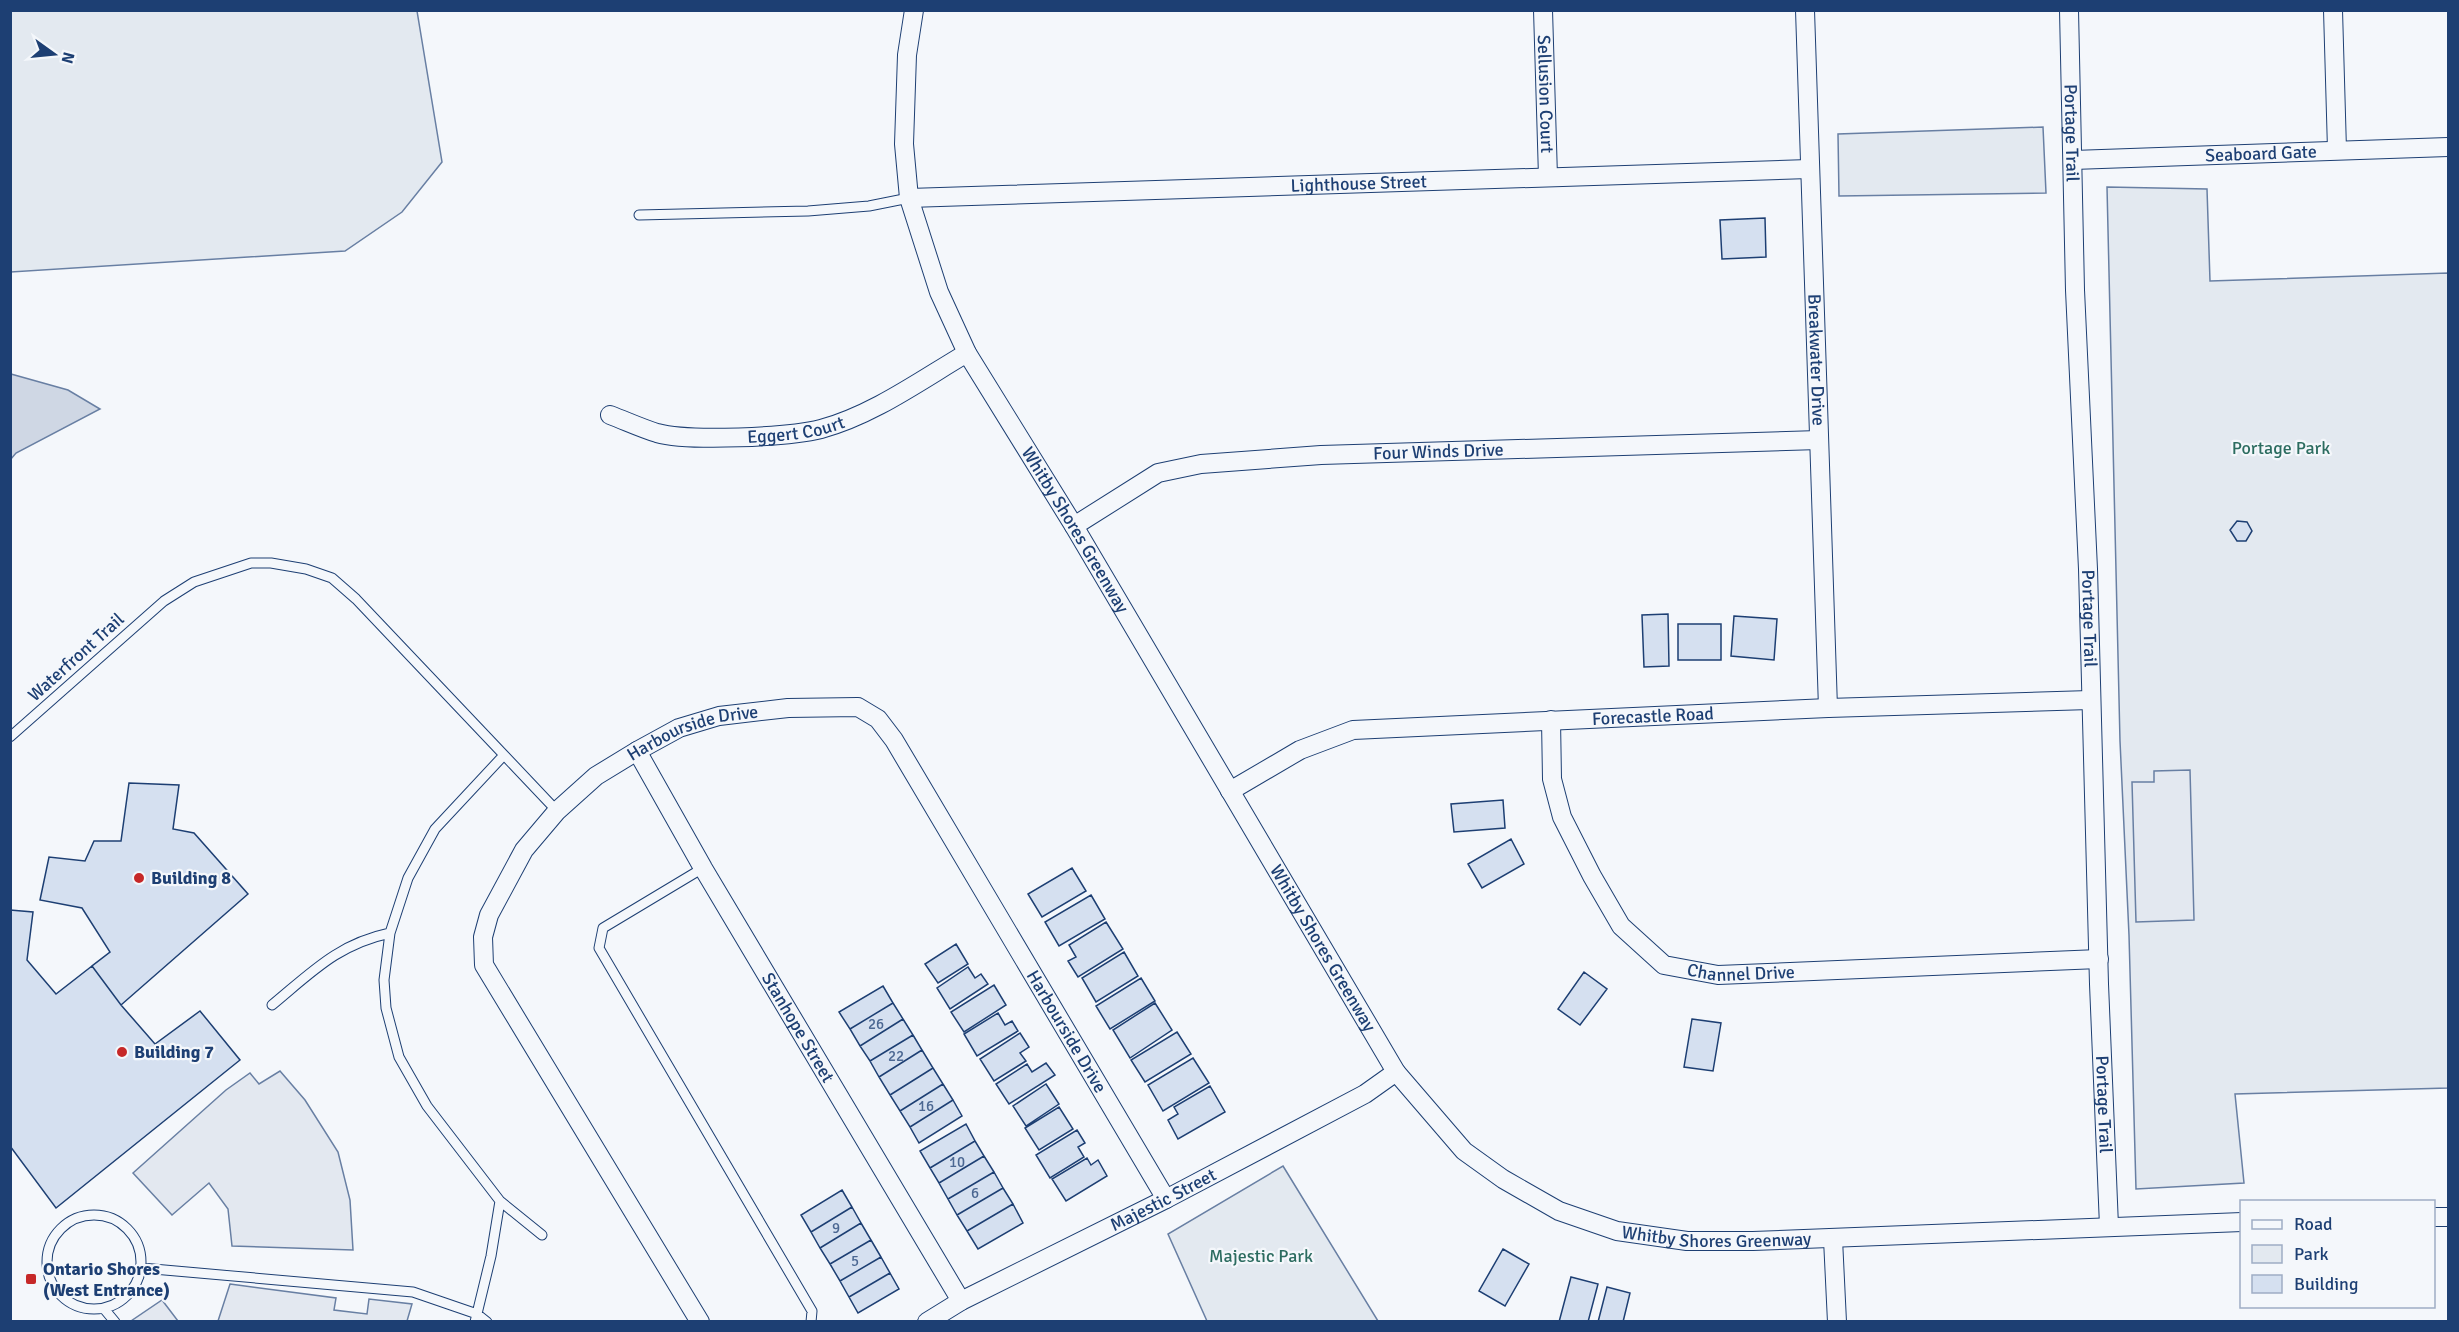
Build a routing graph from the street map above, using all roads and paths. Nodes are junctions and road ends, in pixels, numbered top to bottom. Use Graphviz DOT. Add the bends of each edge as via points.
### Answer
graph roads {
  1 [pos="914,10"];
  2 [pos="1543,10"];
  3 [pos="1804,10"];
  4 [pos="2069,10"];
  5 [pos="2333,10"];
  6 [pos="2448,147"];
  7 [pos="2337,150"];
  8 [pos="2073,160"];
  9 [pos="1809,169"];
  10 [pos="1548,177"];
  11 [pos="909,198"];
  12 [pos="639,215"];
  13 [pos="967,352"];
  14 [pos="610,415"];
  15 [pos="1819,440"];
  16 [pos="1074,525"];
  17 [pos="2090,700"];
  18 [pos="1828,708"];
  19 [pos="1551,720"];
  20 [pos="10,737"];
  21 [pos="637,751"];
  22 [pos="504,755"];
  23 [pos="1230,791"];
  24 [pos="557,811"];
  25 [pos="703,868"];
  26 [pos="390,933"];
  27 [pos="2098,959"];
  28 [pos="272,1005"];
  29 [pos="1396,1072"];
  30 [pos="1166,1199"];
  31 [pos="500,1201"];
  32 [pos="2240,1222"];
  33 [pos="2109,1226"];
  34 [pos="542,1235"];
  35 [pos="1833,1239"];
  36 [pos="142,1268"];
  37 [pos="961,1301"];
  38 [pos="105,1310"];
  39 [pos="476,1318"];
  40 [pos="115,1322"];
  41 [pos="487,1322"];
  42 [pos="700,1322"];
  43 [pos="811,1322"];
  44 [pos="927,1322"];
  45 [pos="1837,1322"];
  1 -- 11 [label="street, Whitby Shores Greenway" via="907,55 904,144"];
  2 -- 10 [label="street, Sellusion Court"];
  3 -- 9 [label="street, Breakwater Drive"];
  4 -- 8 [label="street, Portage Trail"];
  5 -- 7 [label="street"];
  6 -- 7 [label="street, Seaboard Gate"];
  7 -- 8 [label="street, Seaboard Gate"];
  8 -- 17 [label="street, Portage Trail"];
  9 -- 10 [label="street, Lighthouse Street"];
  9 -- 15 [label="street, Breakwater Drive"];
  10 -- 11 [label="street, Lighthouse Street"];
  11 -- 12 [label="lane" via="808,211"];
  11 -- 13 [label="street, Whitby Shores Greenway" via="939,292"];
  13 -- 14 [label="street, Eggert Court" via="892,397 821,429 777,435 700,437 659,433"];
  13 -- 16 [label="street, Whitby Shores Greenway"];
  15 -- 16 [label="street, Four Winds Drive" via="1321,455 1201,464 1158,473"];
  15 -- 18 [label="street, Breakwater Drive"];
  16 -- 23 [label="street, Whitby Shores Greenway"];
  17 -- 18 [label="street, Forecastle Road"];
  17 -- 27 [label="street, Portage Trail"];
  18 -- 19 [label="street, Forecastle Road"];
  19 -- 23 [label="street, Forecastle Road" via="1353,730 1299,750"];
  19 -- 27 [label="street, Channel Drive" via="1552,779 1562,817 1621,926 1664,965 1718,975"];
  20 -- 22 [label="lane, Waterfront Trail" via="164,601 194,582 250,563 271,563 332,578"];
  21 -- 24 [label="street, Harbourside Drive" via="596,776"];
  21 -- 25 [label="street, Stanhope Street"];
  21 -- 30 [label="street, Harbourside Drive" via="679,728 719,716 788,708 858,707 878,719"];
  22 -- 24 [label="lane, Waterfront Trail"];
  22 -- 26 [label="lane" via="435,829 408,878"];
  23 -- 29 [label="street, Whitby Shores Greenway"];
  24 -- 42 [label="street, Harbourside Drive" via="524,850 489,915 483,937 484,965"];
  25 -- 37 [label="street, Stanhope Street"];
  25 -- 43 [label="lane" via="603,928 599,948 812,1311"];
  26 -- 28 [label="lane" via="369,937 334,953"];
  26 -- 31 [label="lane" via="384,980 386,1008 399,1056 428,1106"];
  27 -- 33 [label="street, Portage Trail"];
  29 -- 30 [label="street, Majestic Street" via="1365,1094"];
  29 -- 35 [label="street, Whitby Shores Greenway" via="1464,1151 1559,1211 1617,1231 1687,1240"];
  30 -- 37 [label="street, Majestic Street"];
  31 -- 34 [label="lane"];
  31 -- 39 [label="lane"];
  32 -- 33 [label="street, Whitby Shores Greenway"];
  33 -- 35 [label="street, Whitby Shores Greenway"];
  35 -- 45 [label="street"];
  36 -- 38 [label="lane" via="129,1294"];
  36 -- 38 [label="lane" via="137,1243 118,1221 87,1215 61,1228 46,1257 53,1287 71,1305"];
  36 -- 39 [label="lane" via="412,1292"];
  37 -- 44 [label="street, Majestic Street"];
  38 -- 40 [label="lane"];
  39 -- 41 [label="lane"];
}
